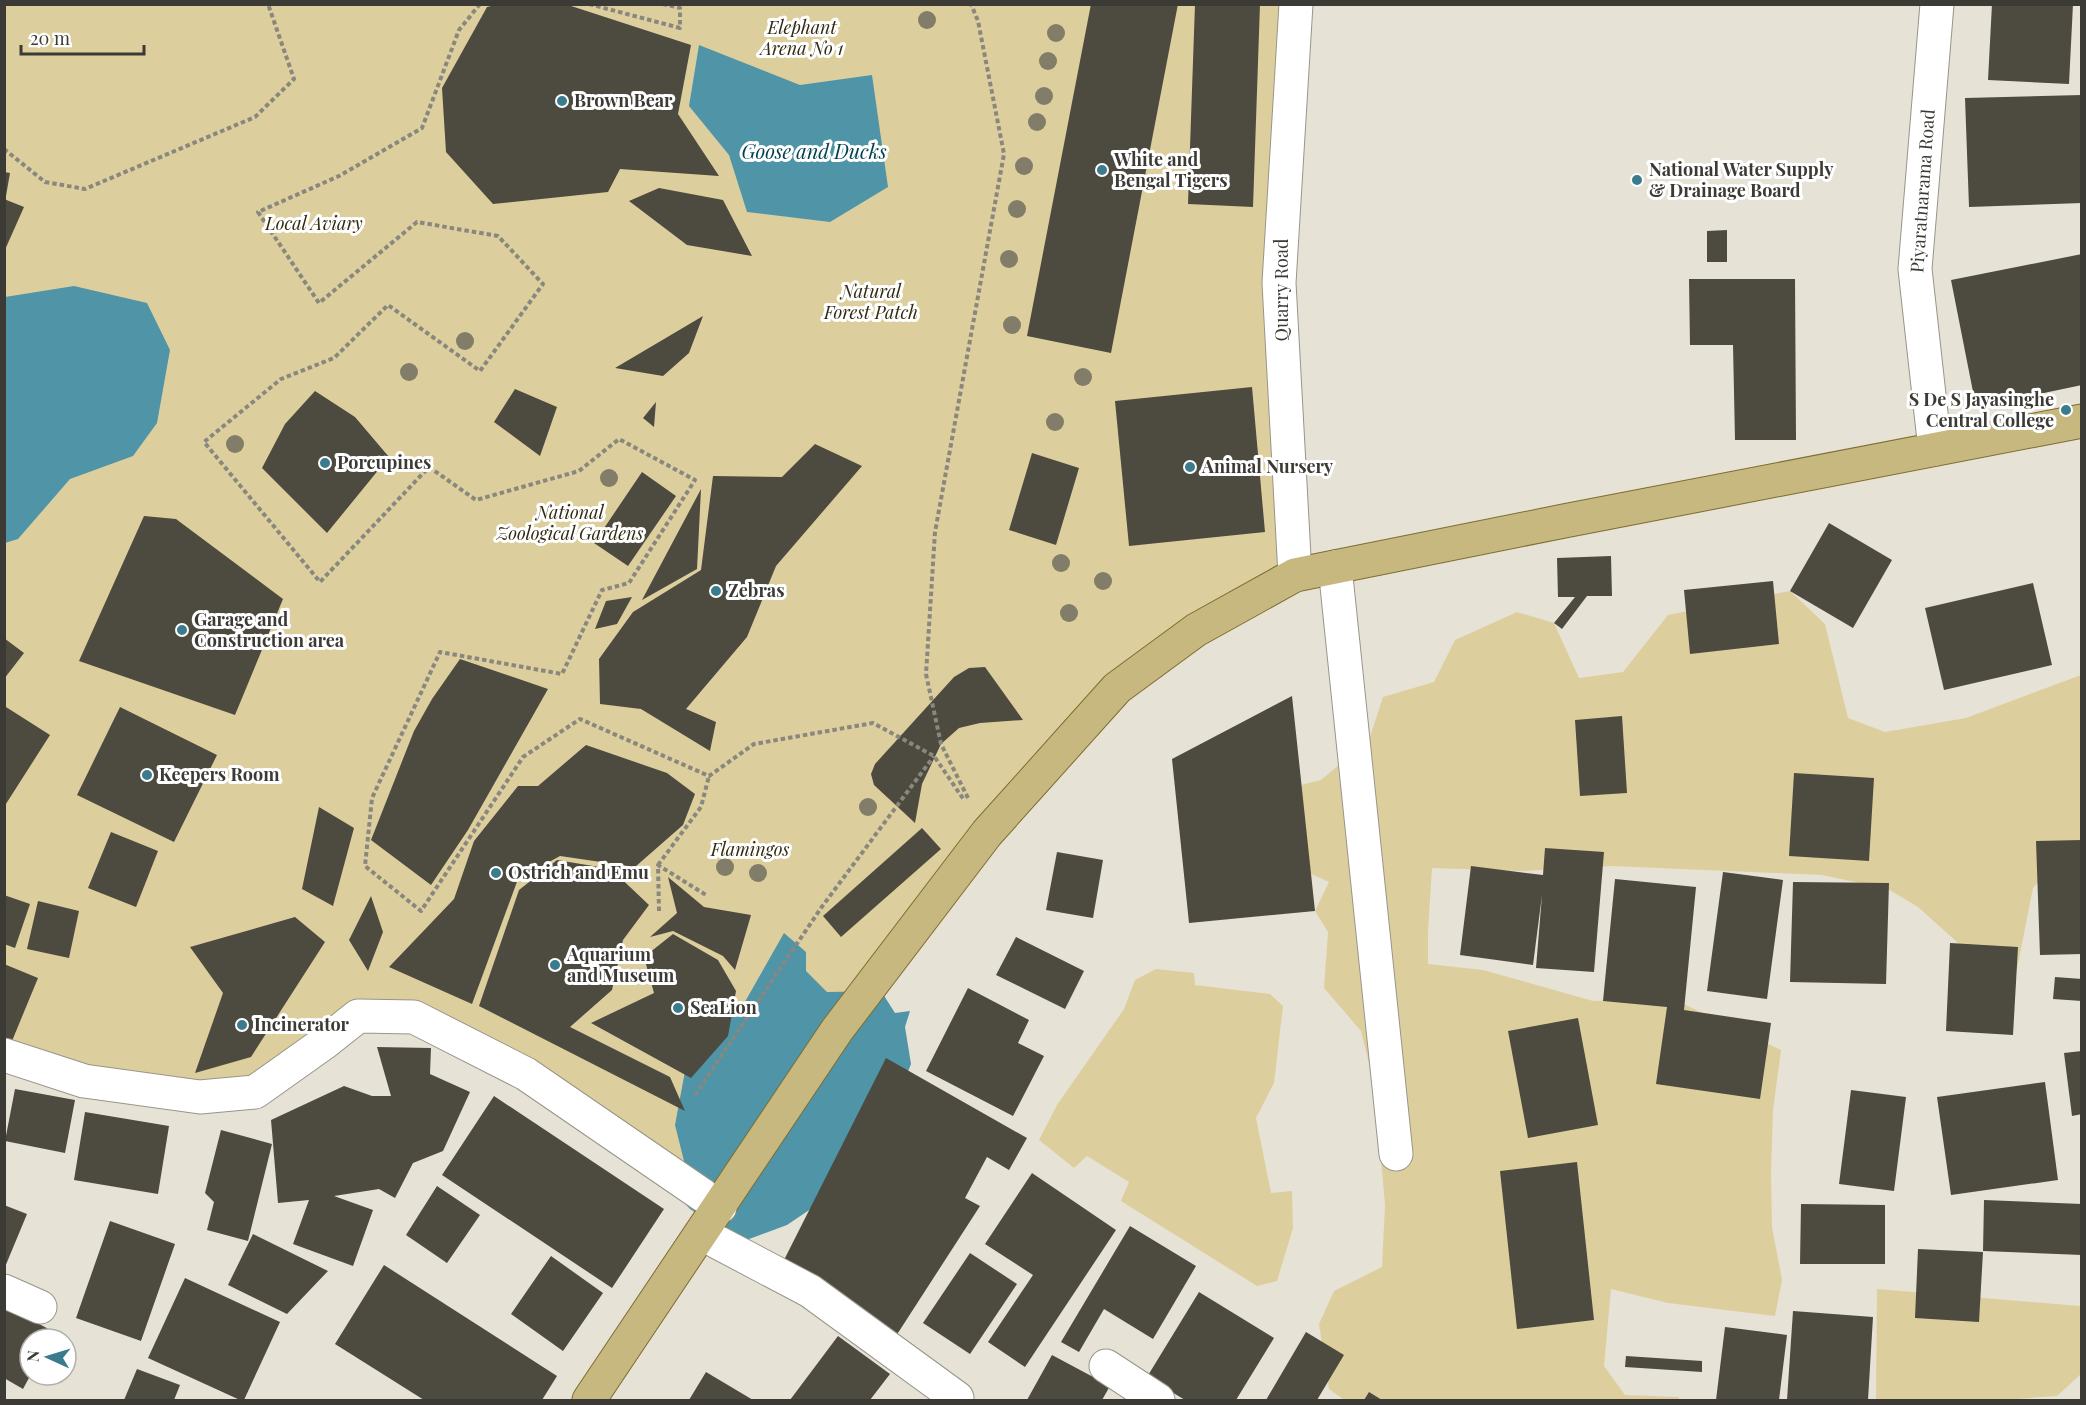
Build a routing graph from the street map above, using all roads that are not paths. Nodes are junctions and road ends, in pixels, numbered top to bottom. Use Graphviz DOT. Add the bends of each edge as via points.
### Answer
graph roads {
  1 [pos="1296,4"];
  2 [pos="1937,4"];
  3 [pos="2082,421"];
  4 [pos="1935,449"];
  5 [pos="1335,567"];
  6 [pos="1296,575"];
  7 [pos="4,1055"];
  8 [pos="1396,1154"];
  9 [pos="720,1207"];
  10 [pos="702,1234"];
  11 [pos="4,1291"];
  12 [pos="40,1307"];
  13 [pos="1106,1366"];
  14 [pos="957,1398"];
  15 [pos="589,1401"];
  16 [pos="1158,1401"];
  1 -- 6 [label="street, Quarry Road" via="1279,283"];
  2 -- 4 [label="street, Piyaratnarama Road" via="1915,269"];
  3 -- 4 [label="main road"];
  4 -- 5 [label="main road"];
  5 -- 6 [label="main road"];
  5 -- 8 [label="street"];
  6 -- 9 [label="main road" via="1196,630 1117,688 987,833 837,1030"];
  7 -- 9 [label="street" via="84,1081 200,1097 255,1092 358,1016 414,1017 526,1074"];
  9 -- 10 [label="main road"];
  10 -- 14 [label="street" via="810,1292"];
  10 -- 15 [label="main road"];
  11 -- 12 [label="street"];
  13 -- 16 [label="street"];
}
